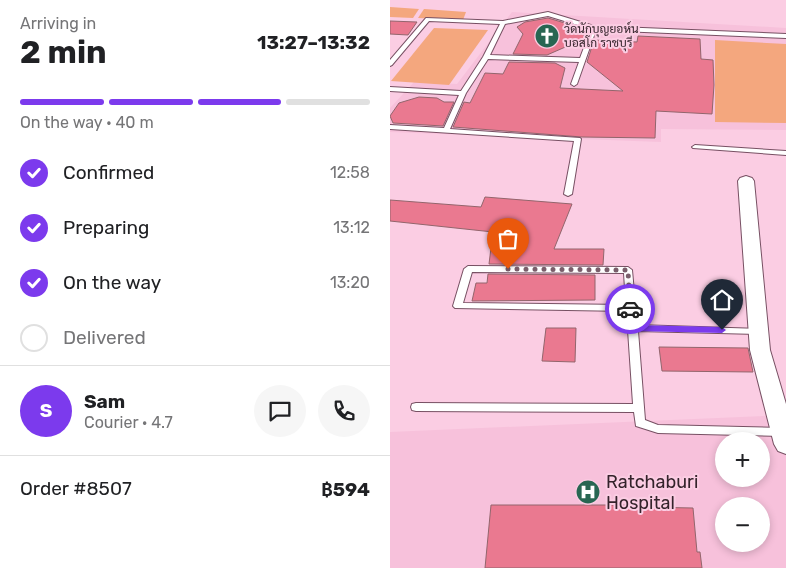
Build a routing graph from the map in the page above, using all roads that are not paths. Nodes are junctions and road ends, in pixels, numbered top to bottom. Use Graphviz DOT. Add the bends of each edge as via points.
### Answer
graph roads {
  1 [pos="503,23"];
  2 [pos="594,28"];
  3 [pos="786,36"];
  4 [pos="390,49"];
  5 [pos="402,49"];
  6 [pos="486,57"];
  7 [pos="583,60"];
  8 [pos="390,64"];
  9 [pos="574,84"];
  10 [pos="390,89"];
  11 [pos="463,93"];
  12 [pos="390,127"];
  13 [pos="446,130"];
  14 [pos="695,147"];
  15 [pos="786,154"];
  16 [pos="746,180"];
  17 [pos="568,194"];
  18 [pos="630,308"];
  19 [pos="631,328"];
  20 [pos="758,330"];
  21 [pos="416,407"];
  22 [pos="638,408"];
  23 [pos="784,438"];
  1 -- 2 [label="lane" via="548,14"];
  1 -- 5 [label="lane" via="428,19"];
  1 -- 6 [label="lane"];
  2 -- 3 [label="lane"];
  2 -- 7 [label="lane"];
  4 -- 5 [label="lane"];
  5 -- 8 [label="lane"];
  6 -- 7 [label="lane"];
  6 -- 11 [label="lane"];
  7 -- 9 [label="lane"];
  10 -- 11 [label="lane"];
  11 -- 13 [label="lane"];
  12 -- 13 [label="lane"];
  13 -- 17 [label="lane" via="578,139"];
  14 -- 15 [label="lane"];
  16 -- 20 [label="street"];
  18 -- 18 [label="lane" via="468,306 458,306 468,269 628,270"];
  18 -- 19 [label="lane"];
  19 -- 20 [label="lane"];
  19 -- 22 [label="lane"];
  20 -- 23 [label="street" via="760,350"];
  21 -- 22 [label="lane"];
  22 -- 23 [label="lane" via="640,423 658,429"];
}
